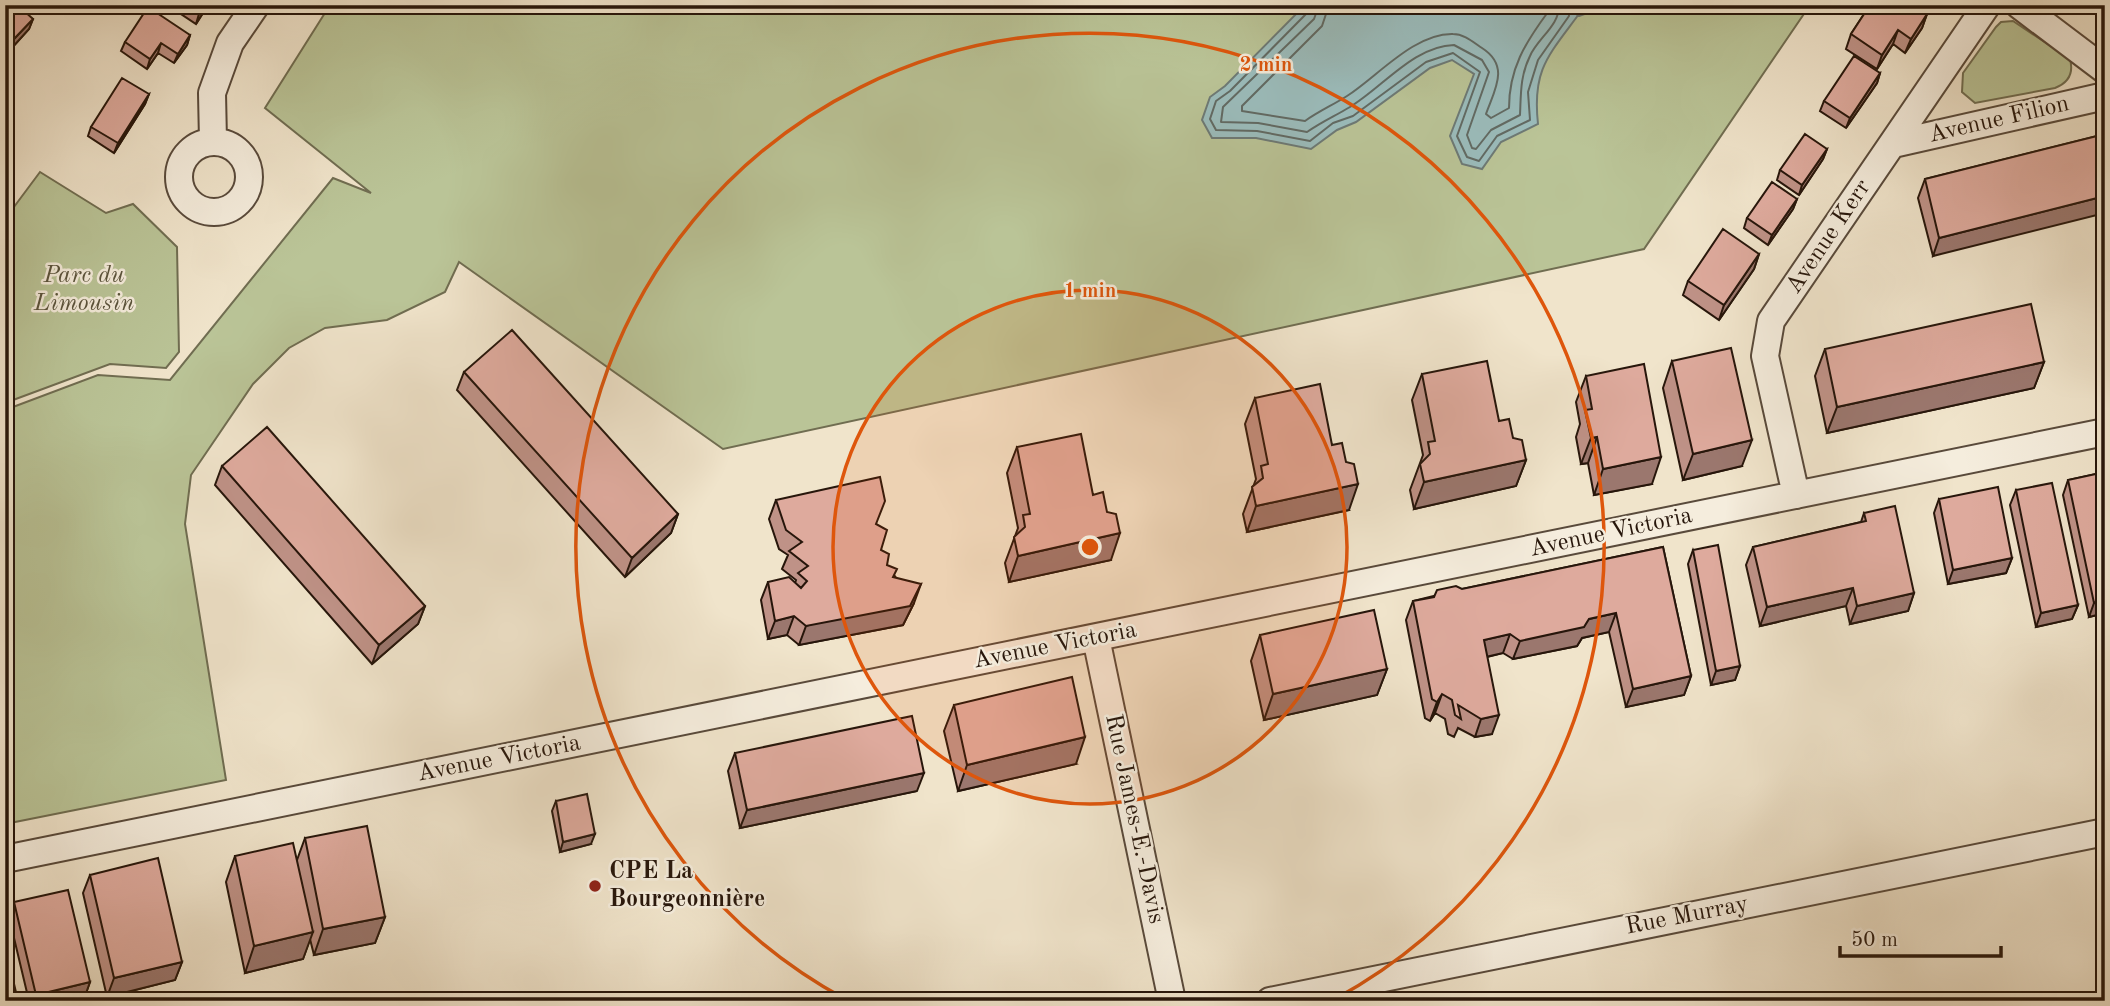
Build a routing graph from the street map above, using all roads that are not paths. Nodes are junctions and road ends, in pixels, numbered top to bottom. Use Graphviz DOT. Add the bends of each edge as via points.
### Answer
graph roads {
  1 [pos="256,5"];
  2 [pos="1987,5"];
  3 [pos="2019,5"];
  4 [pos="2105,69"];
  5 [pos="2105,96"];
  6 [pos="213,141"];
  7 [pos="1893,144"];
  8 [pos="2105,432"];
  9 [pos="1796,495"];
  10 [pos="1096,638"];
  11 [pos="2105,832"];
  12 [pos="5,859"];
  13 [pos="1172,1001"];
  14 [pos="1270,1001"];
  1 -- 6 [label="street" via="230,43 212,93"];
  2 -- 7 [label="street, Avenue Kerr"];
  3 -- 4 [label="street"];
  5 -- 7 [label="street, Avenue Filion"];
  7 -- 9 [label="street, Avenue Kerr" via="1772,321 1765,356"];
  8 -- 9 [label="street, Avenue Victoria"];
  9 -- 10 [label="street, Avenue Victoria"];
  10 -- 12 [label="street, Avenue Victoria"];
  10 -- 13 [label="street, Rue James-E.-Davis"];
  11 -- 14 [label="street, Rue Murray"];
}
